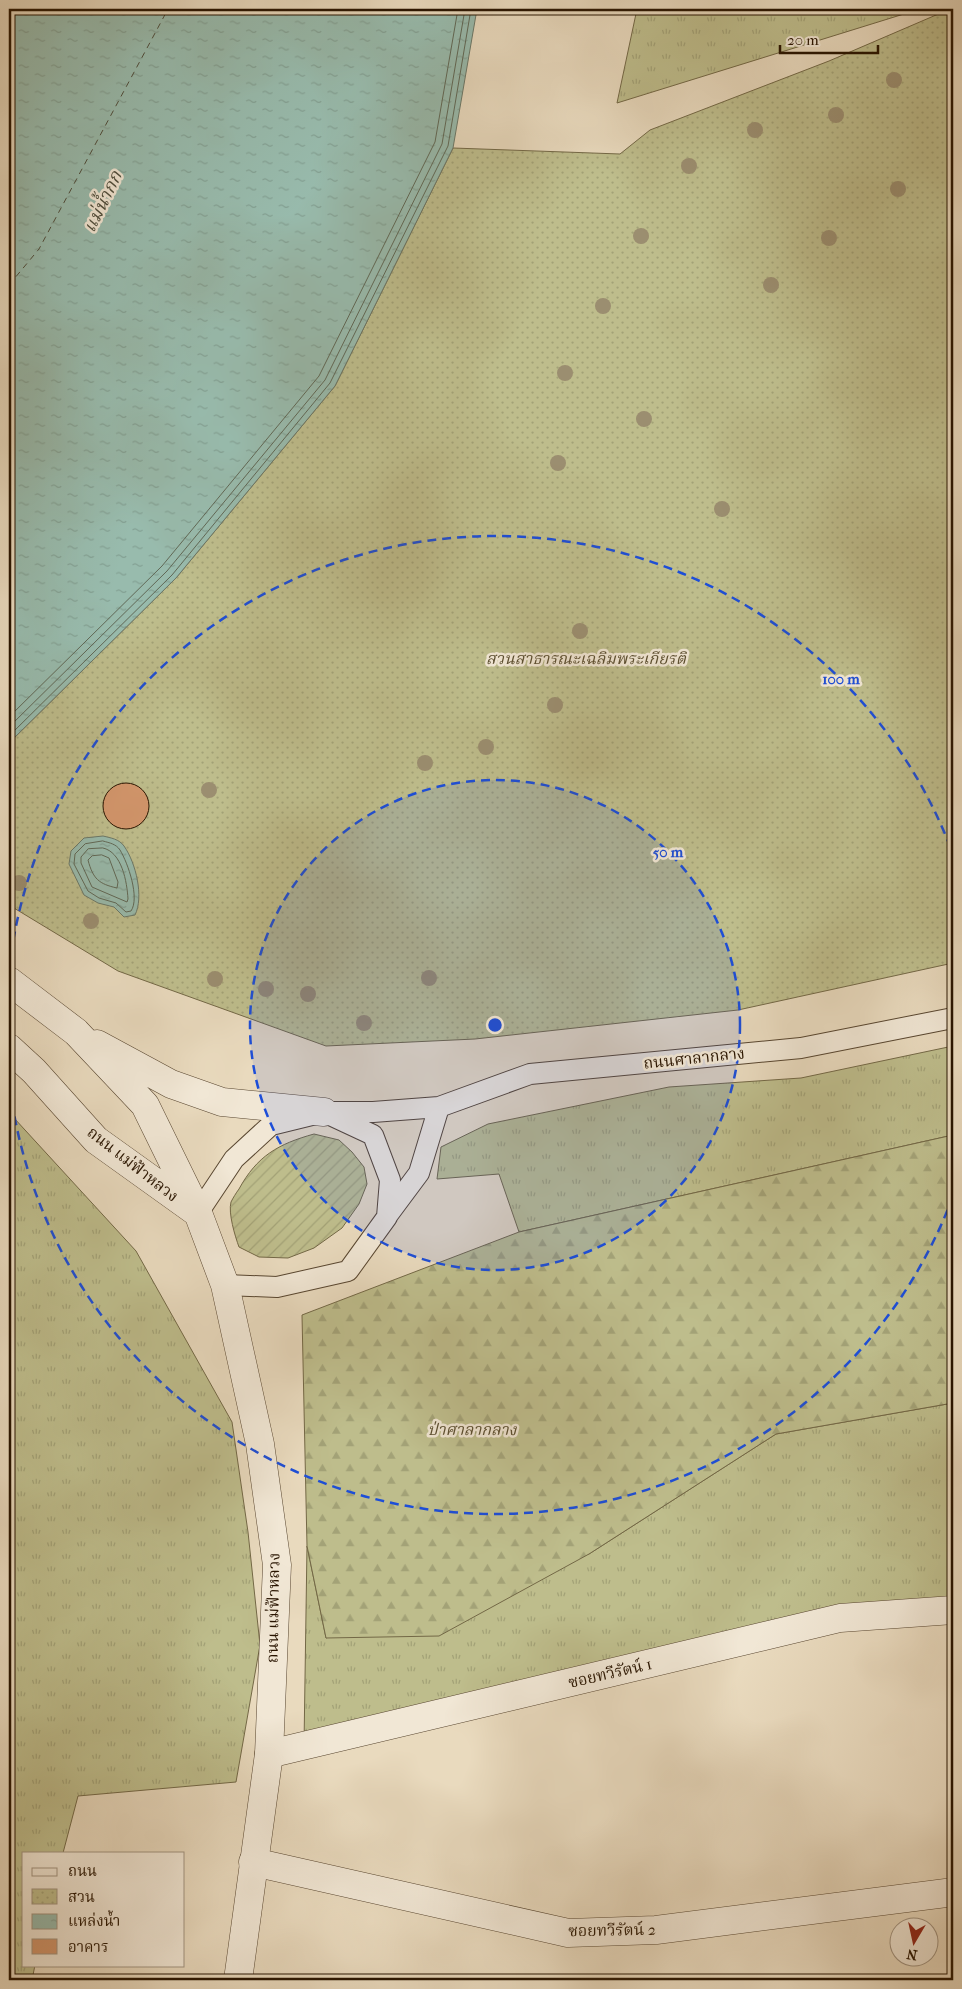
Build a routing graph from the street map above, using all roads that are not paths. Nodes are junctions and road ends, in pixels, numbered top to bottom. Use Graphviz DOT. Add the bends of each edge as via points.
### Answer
graph roads {
  1 [pos="9,982"];
  2 [pos="953,1018"];
  3 [pos="76,1032"];
  4 [pos="9,1048"];
  5 [pos="439,1107"];
  6 [pos="324,1112"];
  7 [pos="198,1214"];
  8 [pos="387,1216"];
  9 [pos="225,1285"];
  10 [pos="953,1610"];
  11 [pos="269,1754"];
  12 [pos="253,1862"];
  13 [pos="946,1893"];
  14 [pos="238,1980"];
  1 -- 3 [label="street, ถนน แม่ฟ้าหลวง"];
  2 -- 5 [label="lane, ถนนศาลากลาง" via="801,1048 530,1074"];
  3 -- 6 [label="street" via="171,1084 222,1102"];
  3 -- 7 [label="street, ถนน แม่ฟ้าหลวง" via="144,1105"];
  4 -- 7 [label="street, ถนน แม่ฟ้าหลวง" via="96,1140"];
  5 -- 6 [label="lane, ถนนศาลากลาง"];
  5 -- 8 [label="lane" via="419,1173"];
  6 -- 7 [label="lane, ถนนศาลากลาง" via="272,1125 234,1159"];
  6 -- 8 [label="lane" via="373,1135 390,1180"];
  7 -- 9 [label="street, ถนน แม่ฟ้าหลวง"];
  8 -- 9 [label="lane" via="348,1271 277,1287"];
  9 -- 11 [label="street, ถนน แม่ฟ้าหลวง" via="260,1444 277,1565"];
  10 -- 11 [label="street, ซอยทวีรัตน์ 1" via="840,1618"];
  11 -- 12 [label="street, ถนน แม่ฟ้าหลวง"];
  12 -- 13 [label="street, ซอยทวีรัตน์ 2" via="568,1933 656,1930"];
  12 -- 14 [label="street, ถนน แม่ฟ้าหลวง"];
}
